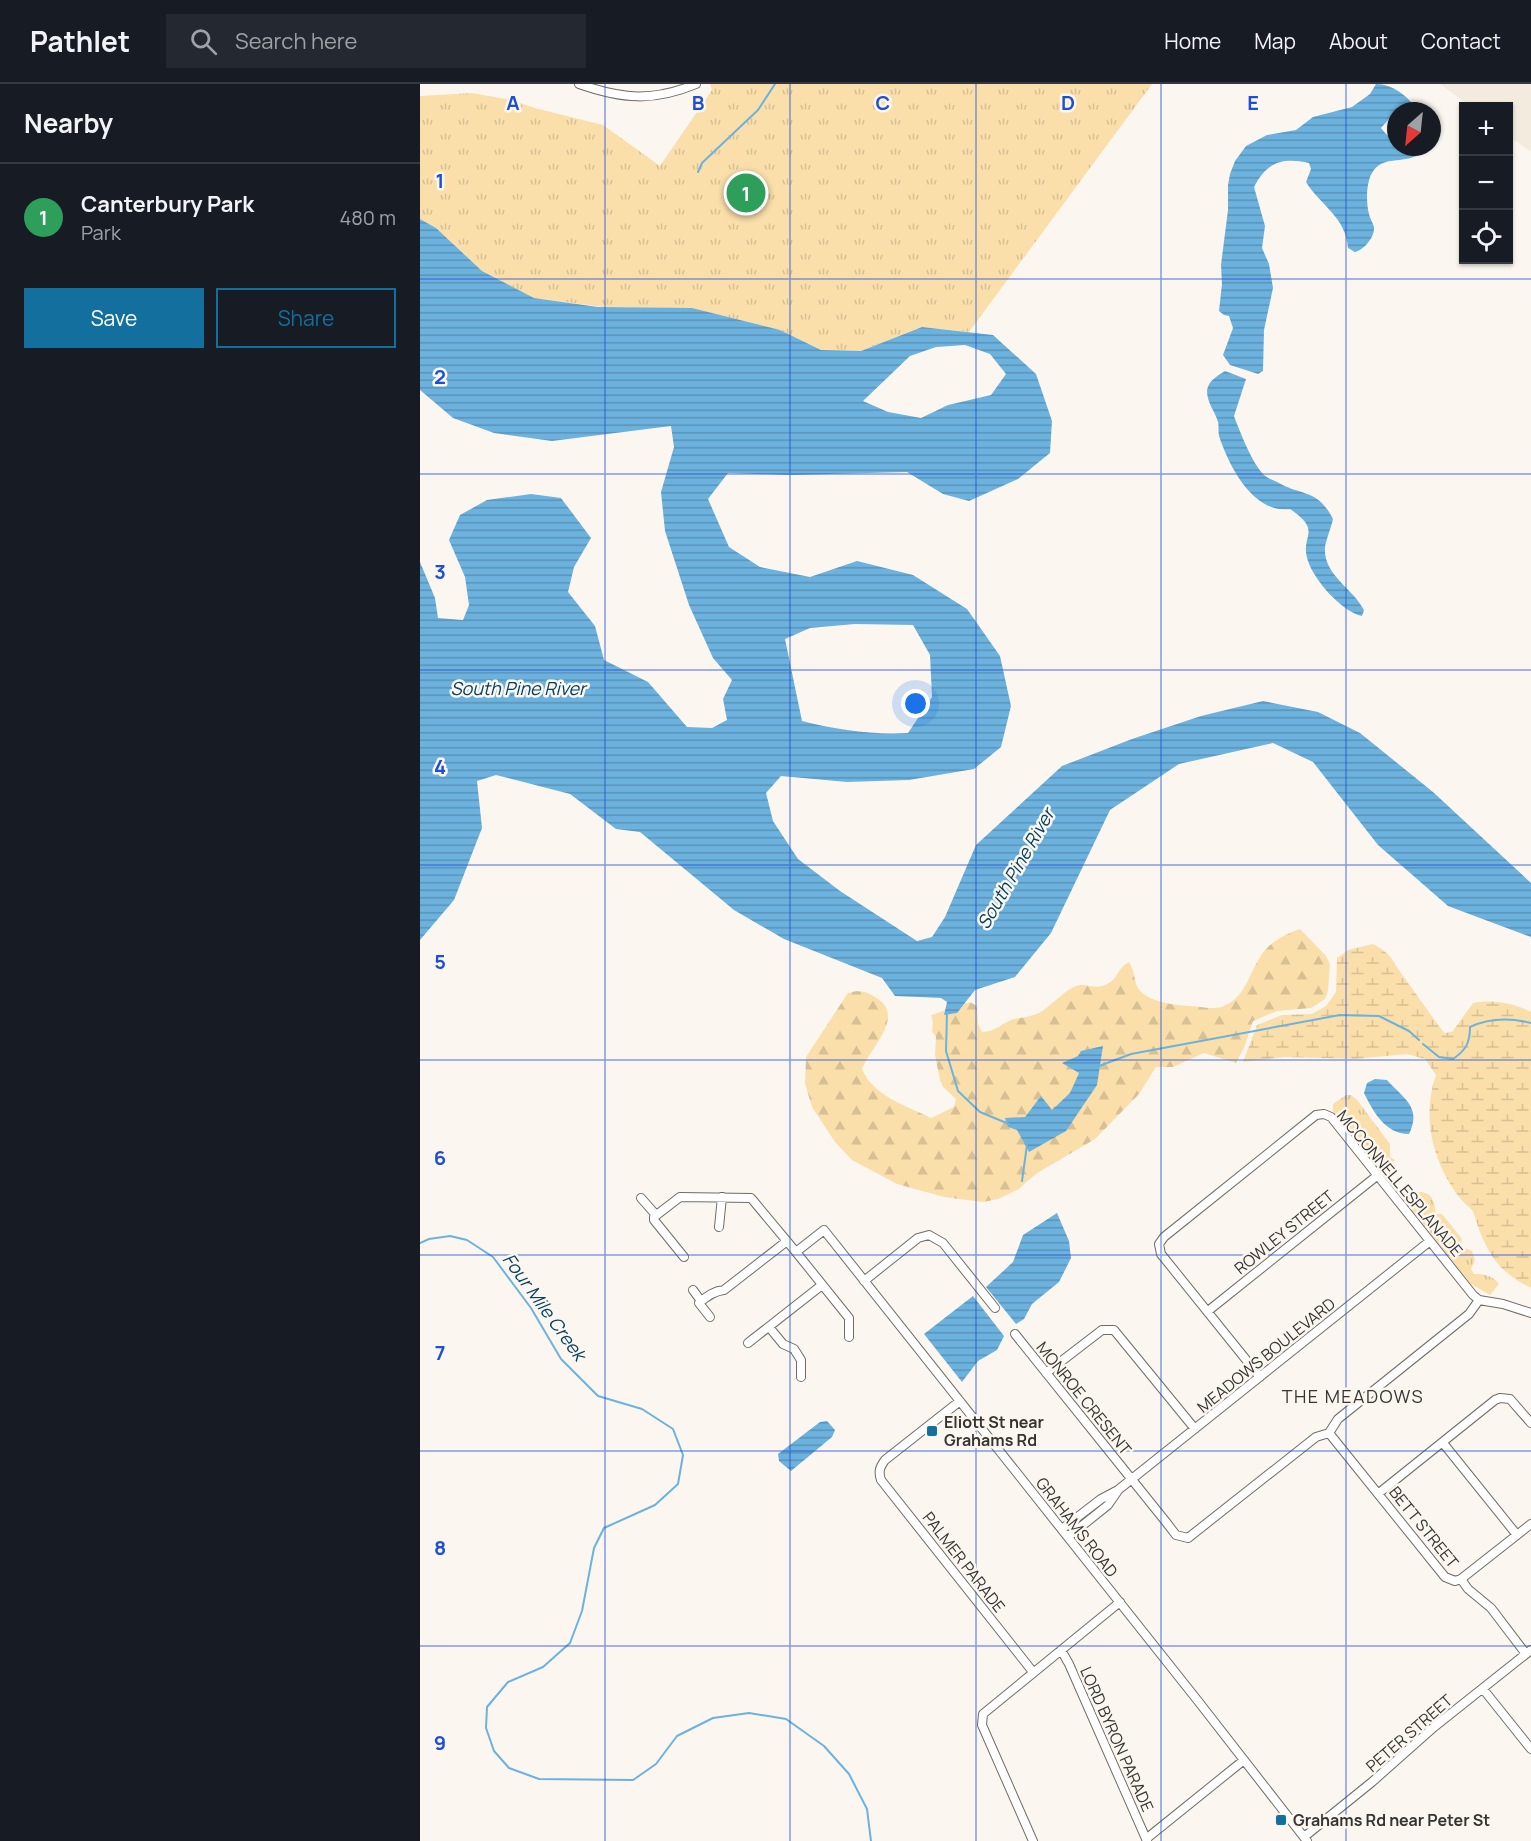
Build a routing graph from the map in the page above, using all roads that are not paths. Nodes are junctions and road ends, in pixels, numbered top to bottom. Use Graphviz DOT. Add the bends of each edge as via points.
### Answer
graph roads {
  1 [pos="579,84"];
  2 [pos="696,84"];
  3 [pos="1378,1175"];
  4 [pos="722,1197"];
  5 [pos="641,1198"];
  6 [pos="656,1215"];
  7 [pos="719,1227"];
  8 [pos="787,1241"];
  9 [pos="1430,1241"];
  10 [pos="796,1252"];
  11 [pos="684,1257"];
  12 [pos="864,1281"];
  13 [pos="822,1285"];
  14 [pos="693,1290"];
  15 [pos="1479,1300"];
  16 [pos="701,1301"];
  17 [pos="995,1308"];
  18 [pos="1208,1311"];
  19 [pos="1531,1313"];
  20 [pos="710,1317"];
  21 [pos="769,1327"];
  22 [pos="1015,1334"];
  23 [pos="849,1337"];
  24 [pos="748,1343"];
  25 [pos="1046,1373"];
  26 [pos="801,1377"];
  27 [pos="1260,1377"];
  28 [pos="960,1401"];
  29 [pos="1531,1423"];
  30 [pos="1194,1429"];
  31 [pos="1329,1433"];
  32 [pos="1443,1443"];
  33 [pos="1131,1479"];
  34 [pos="1118,1490"];
  35 [pos="1379,1493"];
  36 [pos="1531,1524"];
  37 [pos="1062,1529"];
  38 [pos="1516,1535"];
  39 [pos="1068,1537"];
  40 [pos="1461,1580"];
  41 [pos="1120,1602"];
  42 [pos="1061,1650"];
  43 [pos="1529,1652"];
  44 [pos="1033,1672"];
  45 [pos="1484,1689"];
  46 [pos="1531,1749"];
  47 [pos="1244,1760"];
  48 [pos="1306,1839"];
  49 [pos="1147,1840"];
  50 [pos="1033,1841"];
  1 -- 2 [label="street" via="641,98"];
  3 -- 9 [label="street, MCCONNELL ESPLANADE"];
  3 -- 18 [label="street, ROWLEY STREET"];
  3 -- 18 [label="street, MCCONNELL ESPLANADE" via="1331,1117 1316,1115 1296,1130 1160,1240 1161,1254"];
  4 -- 6 [label="street" via="680,1197"];
  4 -- 7 [label="street"];
  4 -- 8 [label="street" via="751,1198"];
  5 -- 6 [label="street"];
  6 -- 11 [label="street" via="654,1220"];
  8 -- 10 [label="street"];
  8 -- 16 [label="street" via="724,1290"];
  9 -- 15 [label="street, MCCONNELL ESPLANADE"];
  9 -- 27 [label="street, MEADOWS BOULEVARD"];
  10 -- 12 [label="street, GRAHAMS ROAD" via="824,1230"];
  10 -- 13 [label="street"];
  12 -- 17 [label="street" via="918,1238 929,1235 943,1243"];
  12 -- 28 [label="street, GRAHAMS ROAD"];
  13 -- 21 [label="street"];
  13 -- 23 [label="street" via="849,1318"];
  14 -- 16 [label="street"];
  15 -- 19 [label="street"];
  15 -- 31 [label="street" via="1469,1314 1338,1419"];
  16 -- 20 [label="street" via="700,1307"];
  18 -- 27 [label="street, MCCONNELL ESPLANADE"];
  21 -- 24 [label="street"];
  21 -- 26 [label="street" via="801,1359"];
  22 -- 25 [label="street, MONROE CRESENT"];
  25 -- 30 [label="street" via="1102,1330 1114,1330"];
  25 -- 33 [label="street, MONROE CRESENT"];
  27 -- 30 [label="street, MEADOWS BOULEVARD"];
  28 -- 37 [label="street, GRAHAMS ROAD"];
  28 -- 44 [label="street, PALMER PARADE" via="885,1460 880,1467 881,1480"];
  29 -- 32 [label="street" via="1513,1401 1500,1398"];
  30 -- 33 [label="street, MEADOWS BOULEVARD"];
  31 -- 33 [label="street, MONROE CRESENT" via="1316,1437 1188,1538 1176,1535"];
  31 -- 35 [label="street, BETT STREET"];
  32 -- 35 [label="street"];
  32 -- 38 [label="street"];
  33 -- 34 [label="street, MEADOWS BOULEVARD"];
  34 -- 37 [label="street, MEADOWS BOULEVARD"];
  34 -- 39 [label="street, MEADOWS BOULEVARD" via="1108,1504"];
  35 -- 40 [label="street, BETT STREET" via="1446,1577"];
  36 -- 38 [label="street"];
  37 -- 39 [label="street, GRAHAMS ROAD"];
  38 -- 40 [label="street"];
  39 -- 41 [label="street, GRAHAMS ROAD"];
  40 -- 43 [label="street, BETT STREET"];
  41 -- 42 [label="street"];
  41 -- 47 [label="street, GRAHAMS ROAD"];
  42 -- 44 [label="street"];
  42 -- 49 [label="street, LORD BYRON PARADE"];
  43 -- 45 [label="street, PETER STREET"];
  44 -- 50 [label="street" via="986,1710 982,1725"];
  45 -- 46 [label="street"];
  45 -- 48 [label="street, PETER STREET" via="1434,1727"];
  47 -- 48 [label="street, GRAHAMS ROAD"];
  47 -- 49 [label="street"];
}
